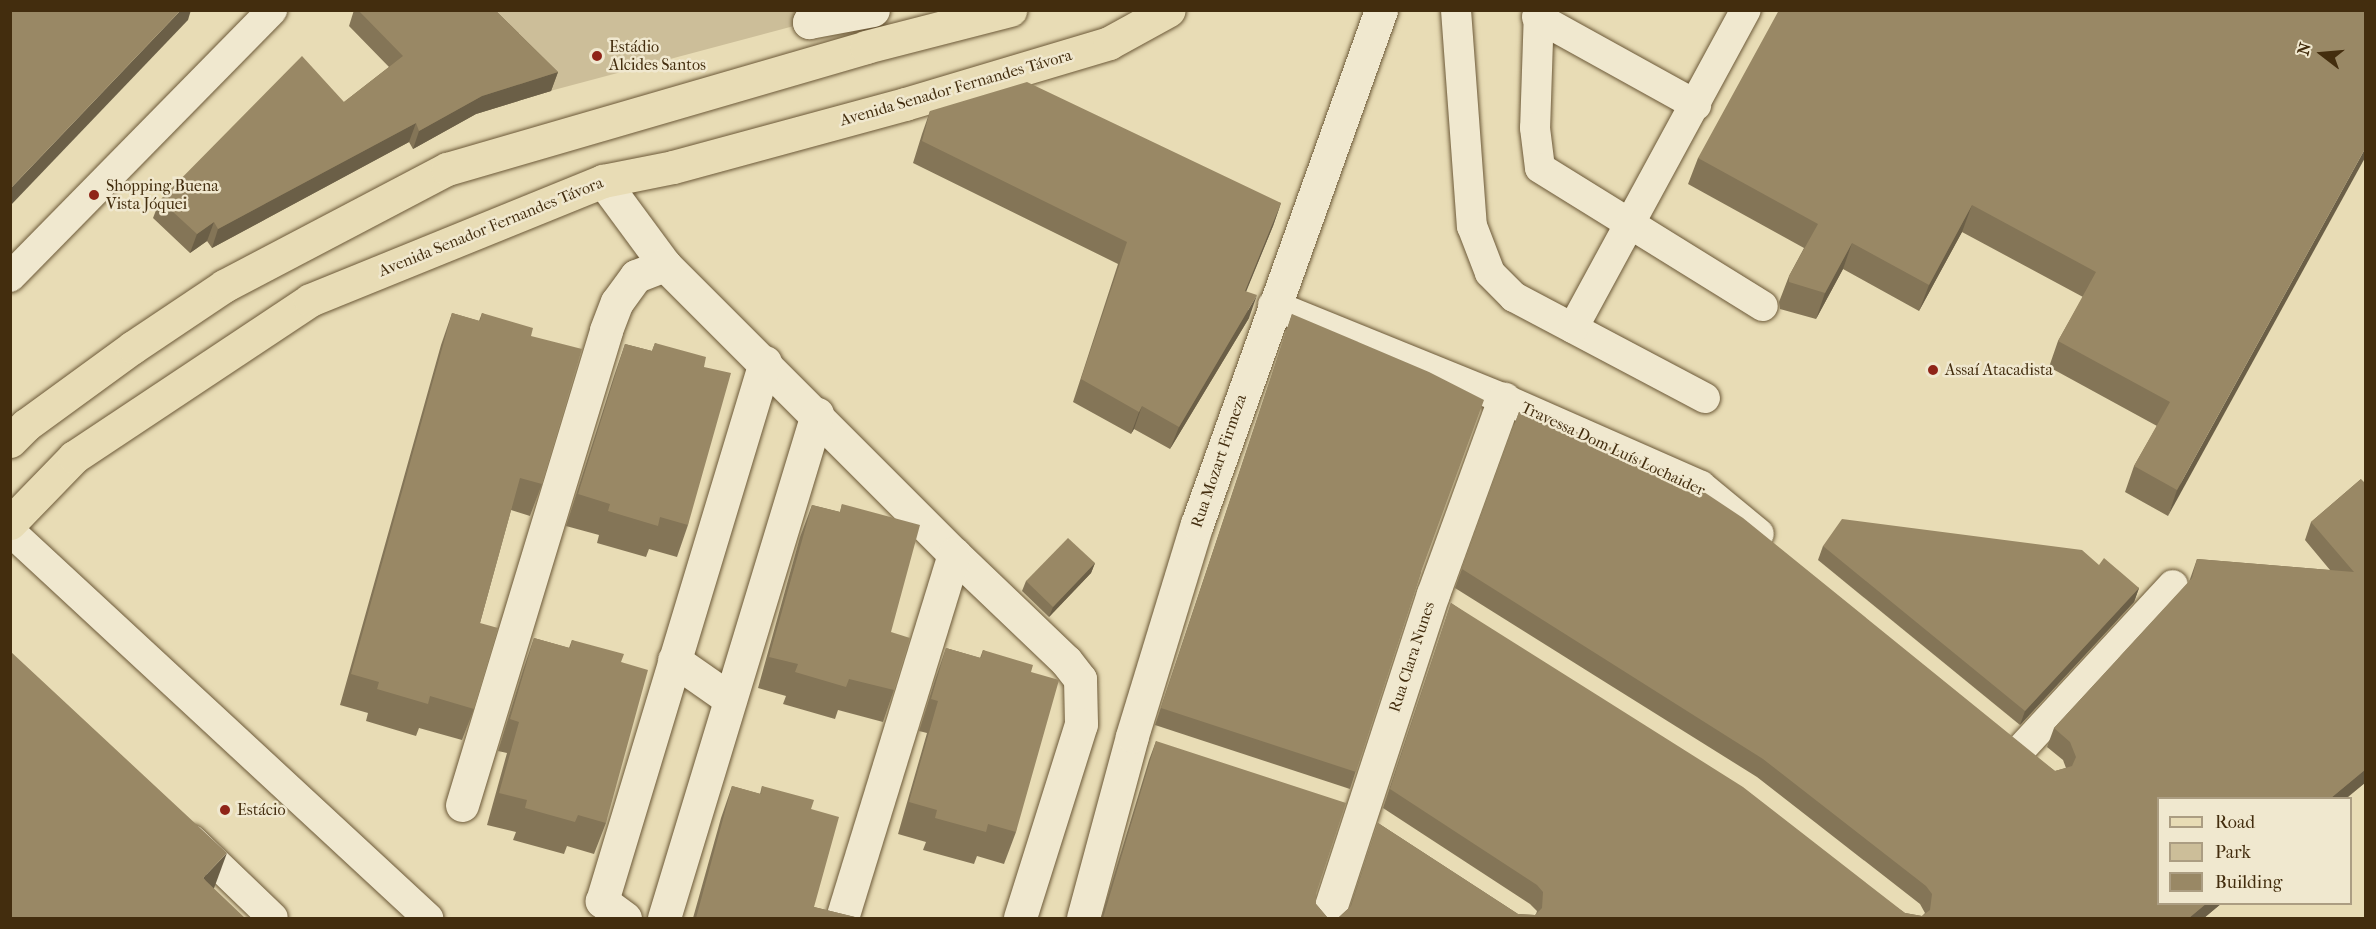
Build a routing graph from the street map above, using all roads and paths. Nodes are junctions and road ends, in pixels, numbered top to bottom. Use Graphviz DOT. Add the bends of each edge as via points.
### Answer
graph roads {
  1 [pos="272,10"];
  2 [pos="816,10"];
  3 [pos="873,10"];
  4 [pos="1010,10"];
  5 [pos="1169,10"];
  6 [pos="1380,10"];
  7 [pos="1456,10"];
  8 [pos="1740,13"];
  9 [pos="1538,14"];
  10 [pos="1696,105"];
  11 [pos="603,181"];
  12 [pos="1628,225"];
  13 [pos="665,265"];
  14 [pos="10,277"];
  15 [pos="1273,304"];
  16 [pos="1763,306"];
  17 [pos="1573,328"];
  18 [pos="765,362"];
  19 [pos="1705,398"];
  20 [pos="1504,399"];
  21 [pos="817,414"];
  22 [pos="10,441"];
  23 [pos="10,523"];
  24 [pos="10,531"];
  25 [pos="954,554"];
  26 [pos="1783,554"];
  27 [pos="2173,585"];
  28 [pos="674,660"];
  29 [pos="730,699"];
  30 [pos="2023,749"];
  31 [pos="462,805"];
  32 [pos="1350,809"];
  33 [pos="172,821"];
  34 [pos="1390,833"];
  35 [pos="1030,916"];
  36 [pos="273,918"];
  37 [pos="428,918"];
  38 [pos="625,918"];
  39 [pos="664,918"];
  40 [pos="842,918"];
  41 [pos="1083,918"];
  42 [pos="1327,918"];
  1 -- 14 [label="lane"];
  2 -- 3 [label="street" via="809,22"];
  4 -- 22 [label="main road" via="866,47 447,169 224,286 133,347"];
  5 -- 11 [label="main road, Avenida Senador Fernandes Távora" via="1109,43 673,167"];
  6 -- 15 [label="street, Rua Mozart Firmeza"];
  7 -- 17 [label="lane" via="1472,226 1490,273 1514,297"];
  8 -- 10 [label="lane"];
  9 -- 10 [label="lane"];
  9 -- 12 [label="lane" via="1535,128 1540,168"];
  10 -- 12 [label="lane"];
  11 -- 13 [label="street"];
  11 -- 23 [label="main road, Avenida Senador Fernandes Távora" via="309,300 74,457"];
  12 -- 16 [label="lane"];
  12 -- 17 [label="lane"];
  13 -- 18 [label="street"];
  13 -- 31 [label="street" via="636,276 613,311"];
  15 -- 20 [label="lane, Travessa Dom Luís Lochaider"];
  15 -- 41 [label="street, Rua Mozart Firmeza" via="1197,524 1143,739"];
  17 -- 19 [label="lane"];
  18 -- 21 [label="street"];
  18 -- 28 [label="street"];
  20 -- 26 [label="lane, Travessa Dom Luís Lochaider" via="1701,486"];
  20 -- 32 [label="street, Rua Clara Nunes" via="1443,600"];
  21 -- 25 [label="street"];
  21 -- 29 [label="street"];
  24 -- 37 [label="lane"];
  25 -- 35 [label="street" via="1080,679 1081,724"];
  25 -- 40 [label="street"];
  27 -- 30 [label="lane"];
  28 -- 29 [label="street"];
  28 -- 38 [label="street" via="602,900"];
  29 -- 39 [label="street"];
  32 -- 34 [label="lane"];
  32 -- 42 [label="street, Rua Clara Nunes"];
  33 -- 36 [label="lane"];
}
